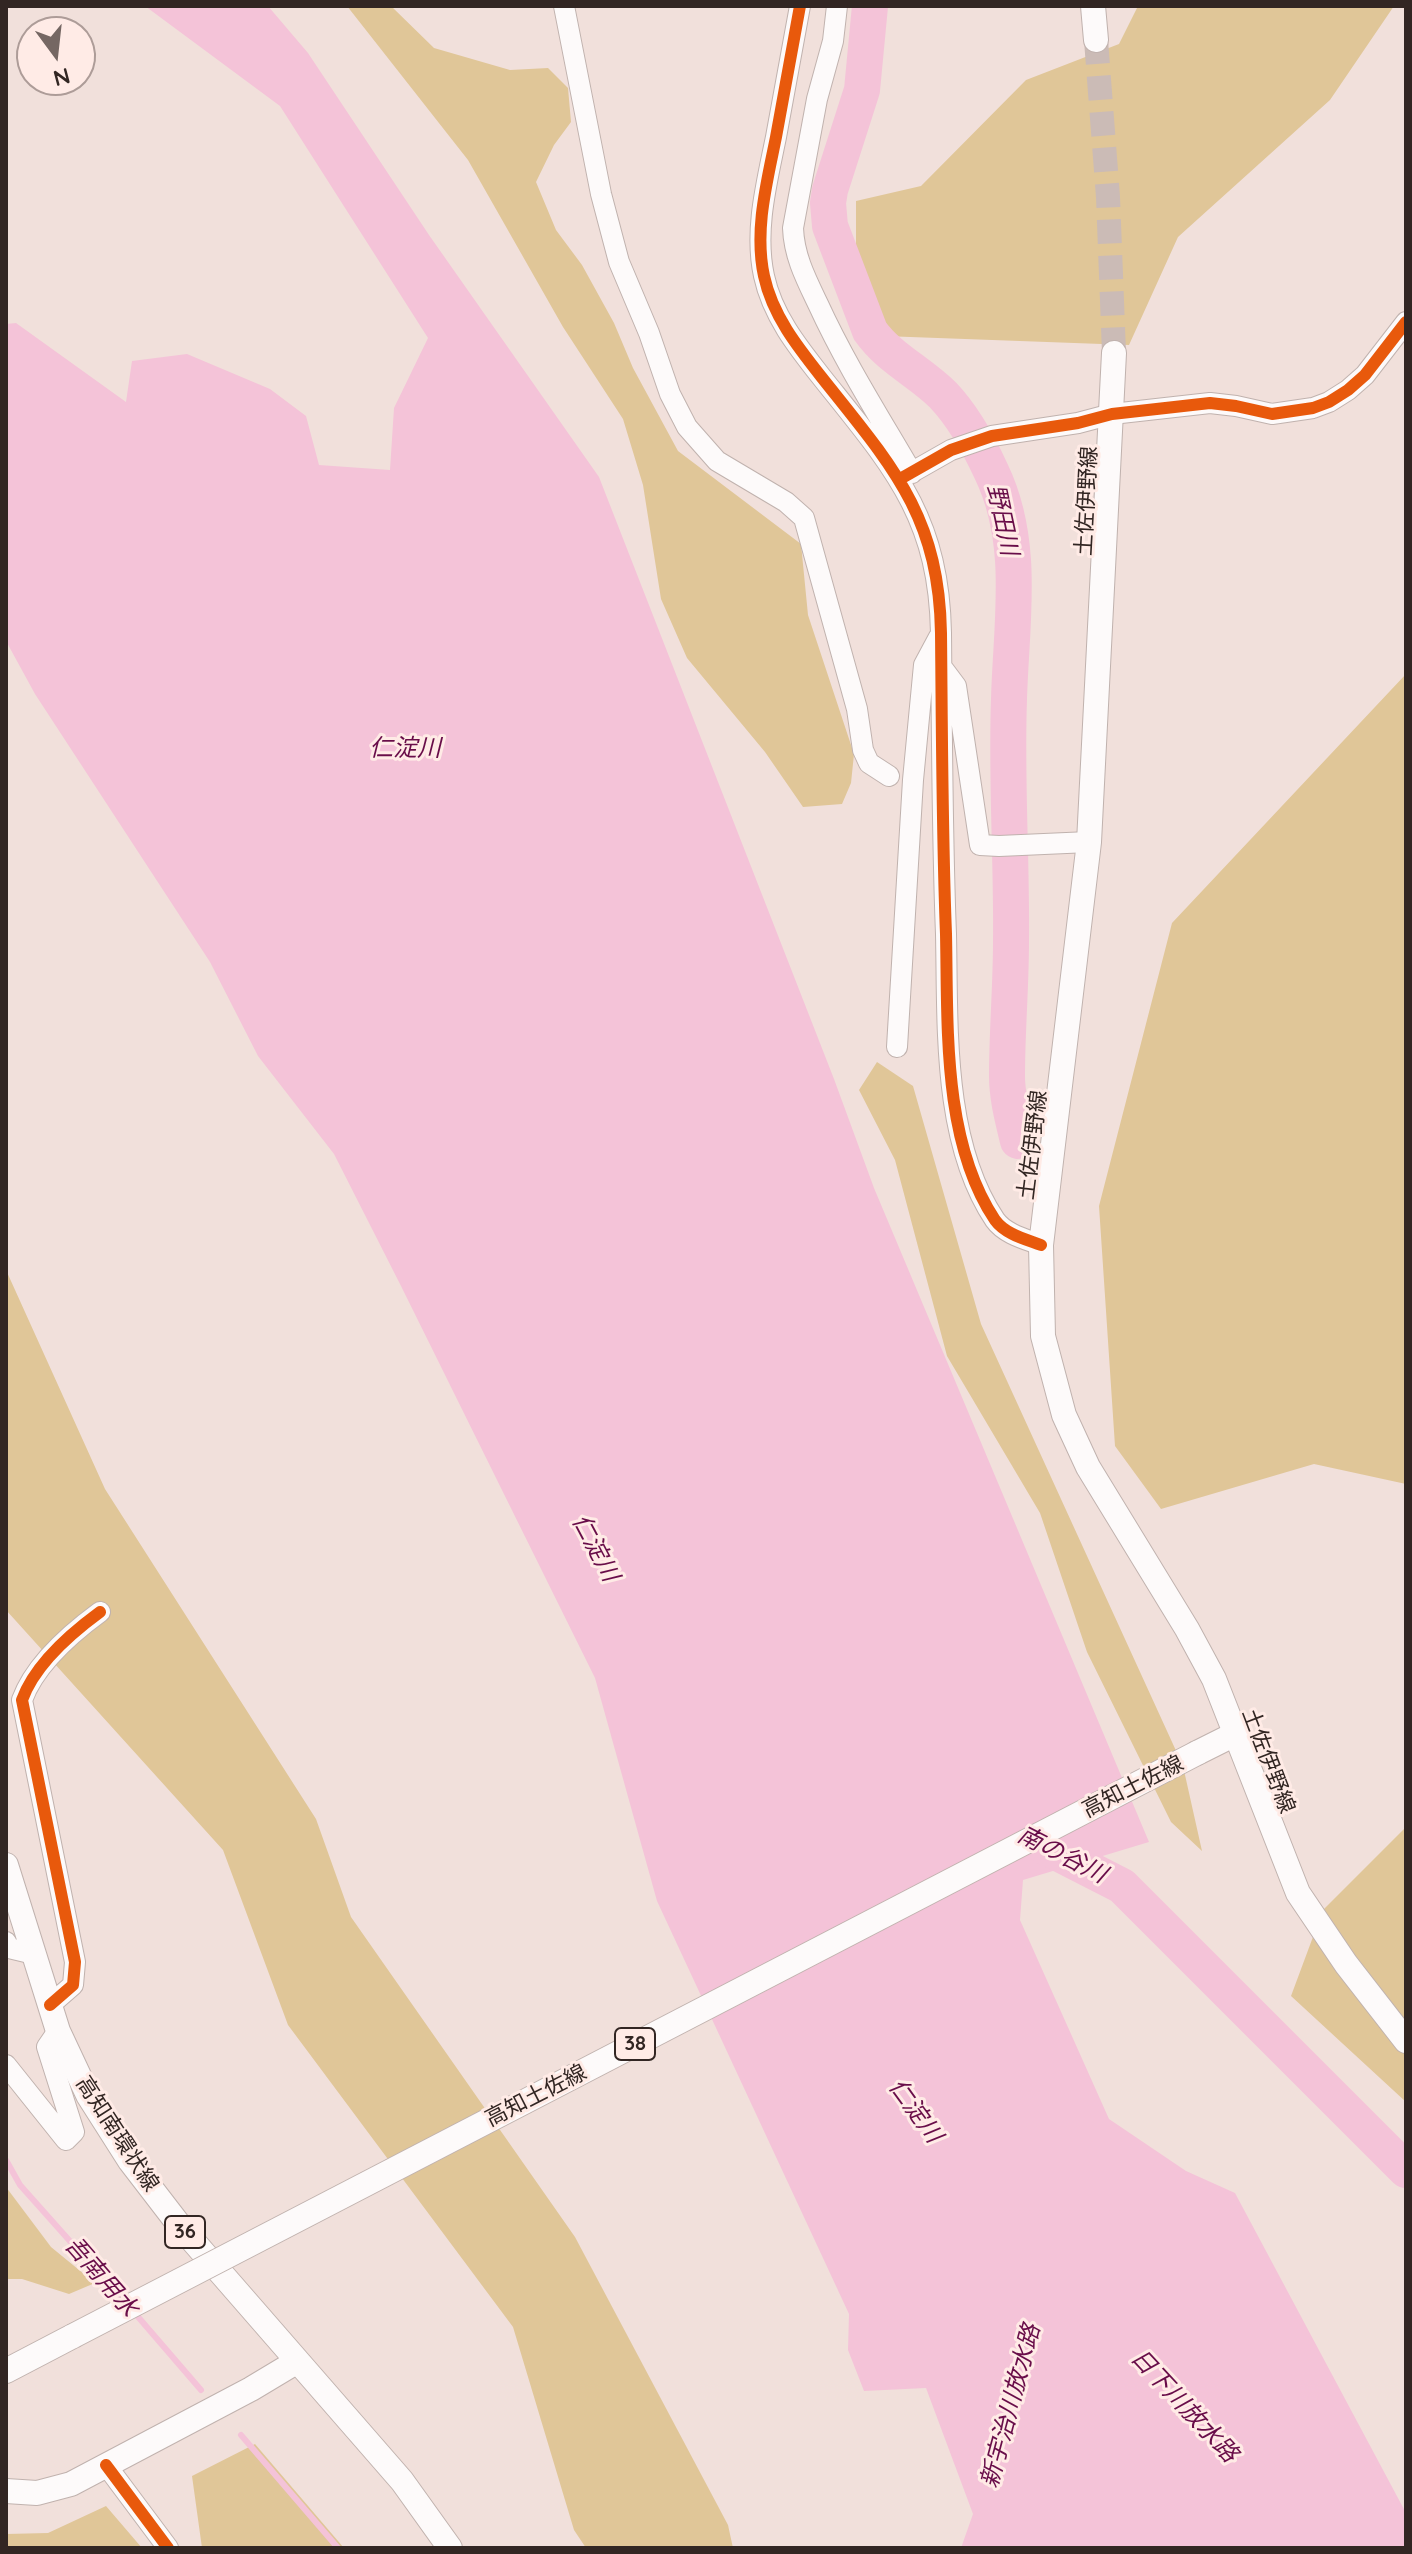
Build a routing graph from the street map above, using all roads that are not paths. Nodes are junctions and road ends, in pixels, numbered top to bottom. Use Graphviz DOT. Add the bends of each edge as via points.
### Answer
graph roads {
  1 [pos="564,6"];
  2 [pos="800,6"];
  3 [pos="837,6"];
  4 [pos="1093,6"];
  5 [pos="1096,40"];
  6 [pos="1406,322"];
  7 [pos="1114,353"];
  8 [pos="1112,414"];
  9 [pos="906,476"];
  10 [pos="941,634"];
  11 [pos="941,666"];
  12 [pos="889,776"];
  13 [pos="1089,842"];
  14 [pos="897,1047"];
  15 [pos="1041,1245"];
  16 [pos="100,1612"];
  17 [pos="1237,1733"];
  18 [pos="6,1865"];
  19 [pos="6,1942"];
  20 [pos="34,1954"];
  21 [pos="50,2005"];
  22 [pos="58,2031"];
  23 [pos="1406,2041"];
  24 [pos="6,2065"];
  25 [pos="296,2362"];
  26 [pos="6,2371"];
  27 [pos="106,2465"];
  28 [pos="6,2491"];
  29 [pos="168,2548"];
  30 [pos="450,2548"];
  1 -- 12 [label="street" via="619,262 670,394 687,427 717,461 804,518 857,709 863,750 869,763"];
  2 -- 9 [label="street" via="763,202 763,273 771,303 797,347"];
  3 -- 9 [label="street" via="793,244 827,324"];
  4 -- 5 [label="main road"];
  6 -- 8 [label="street" via="1365,375 1313,408 1272,414 1210,403"];
  7 -- 8 [label="main road, 土佐伊野線"];
  8 -- 9 [label="street" via="992,436 951,450"];
  8 -- 13 [label="main road, 土佐伊野線"];
  9 -- 10 [label="street" via="932,557"];
  10 -- 11 [label="street"];
  10 -- 14 [label="street" via="924,665"];
  11 -- 13 [label="street" via="956,686 977,840 984,847"];
  11 -- 15 [label="street" via="949,1053 961,1138 970,1171 994,1218 1010,1233"];
  13 -- 15 [label="main road, 土佐伊野線"];
  15 -- 17 [label="main road, 土佐伊野線" via="1043,1336 1064,1415 1088,1467 1208,1667"];
  16 -- 21 [label="street" via="71,1634 28,1684 22,1700 75,1962 73,1985"];
  17 -- 23 [label="main road, 土佐伊野線" via="1298,1893"];
  17 -- 26 [label="main road, 高知土佐線 / 38, bridge"];
  18 -- 20 [label="main road, 高知南環状線 / 36"];
  19 -- 20 [label="street" via="9,1948"];
  20 -- 21 [label="main road, 高知南環状線 / 36"];
  21 -- 22 [label="main road, 高知南環状線 / 36"];
  22 -- 24 [label="street" via="47,2047 74,2132 66,2140"];
  22 -- 25 [label="main road, 高知南環状線 / 36" via="88,2095 130,2161"];
  25 -- 27 [label="main road"];
  25 -- 30 [label="main road, 高知南環状線 / 36" via="402,2481"];
  27 -- 28 [label="main road" via="71,2484 37,2493"];
  27 -- 29 [label="street"];
}
